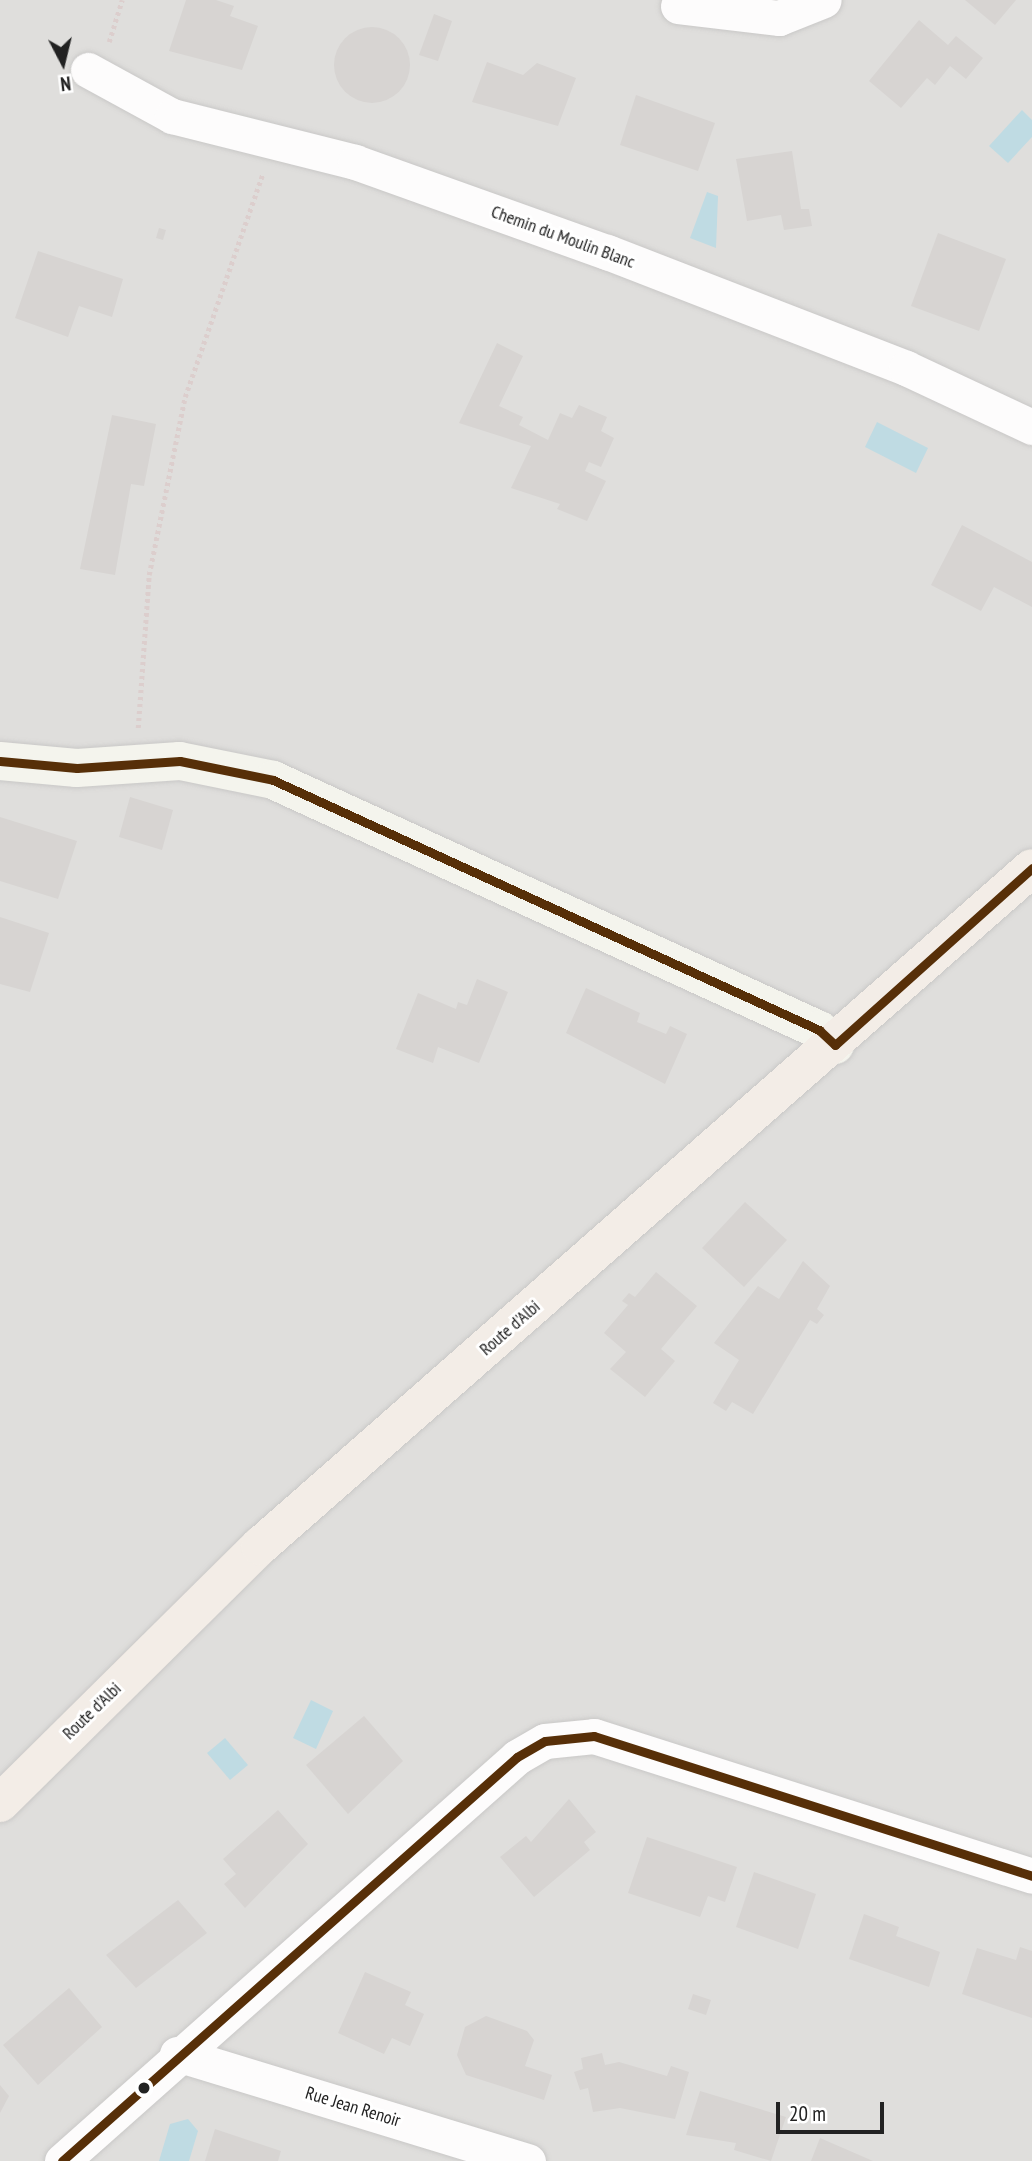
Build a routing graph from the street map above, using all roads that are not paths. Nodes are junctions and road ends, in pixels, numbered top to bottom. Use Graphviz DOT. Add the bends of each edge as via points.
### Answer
graph roads {
  1 [pos="824,0"];
  2 [pos="678,6"];
  3 [pos="89,70"];
  4 [pos="1032,427"];
  5 [pos="0,761"];
  6 [pos="1032,868"];
  7 [pos="835,1045"];
  8 [pos="0,1803"];
  9 [pos="1032,1877"];
  10 [pos="177,2054"];
  11 [pos="62,2161"];
  12 [pos="528,2161"];
  1 -- 2 [label="street" via="779,18"];
  3 -- 4 [label="street, Chemin du Moulin Blanc" via="172,116 355,162 607,252 906,368"];
  5 -- 7 [label="street" via="77,768 141,762 222,765 273,779 819,1030"];
  6 -- 7 [label="main road, Route d'Albi"];
  7 -- 8 [label="main road, Route d'Albi" via="260,1546"];
  9 -- 10 [label="street" via="594,1736 545,1741 517,1757"];
  10 -- 11 [label="street"];
  10 -- 12 [label="street, Rue Jean Renoir"];
}
